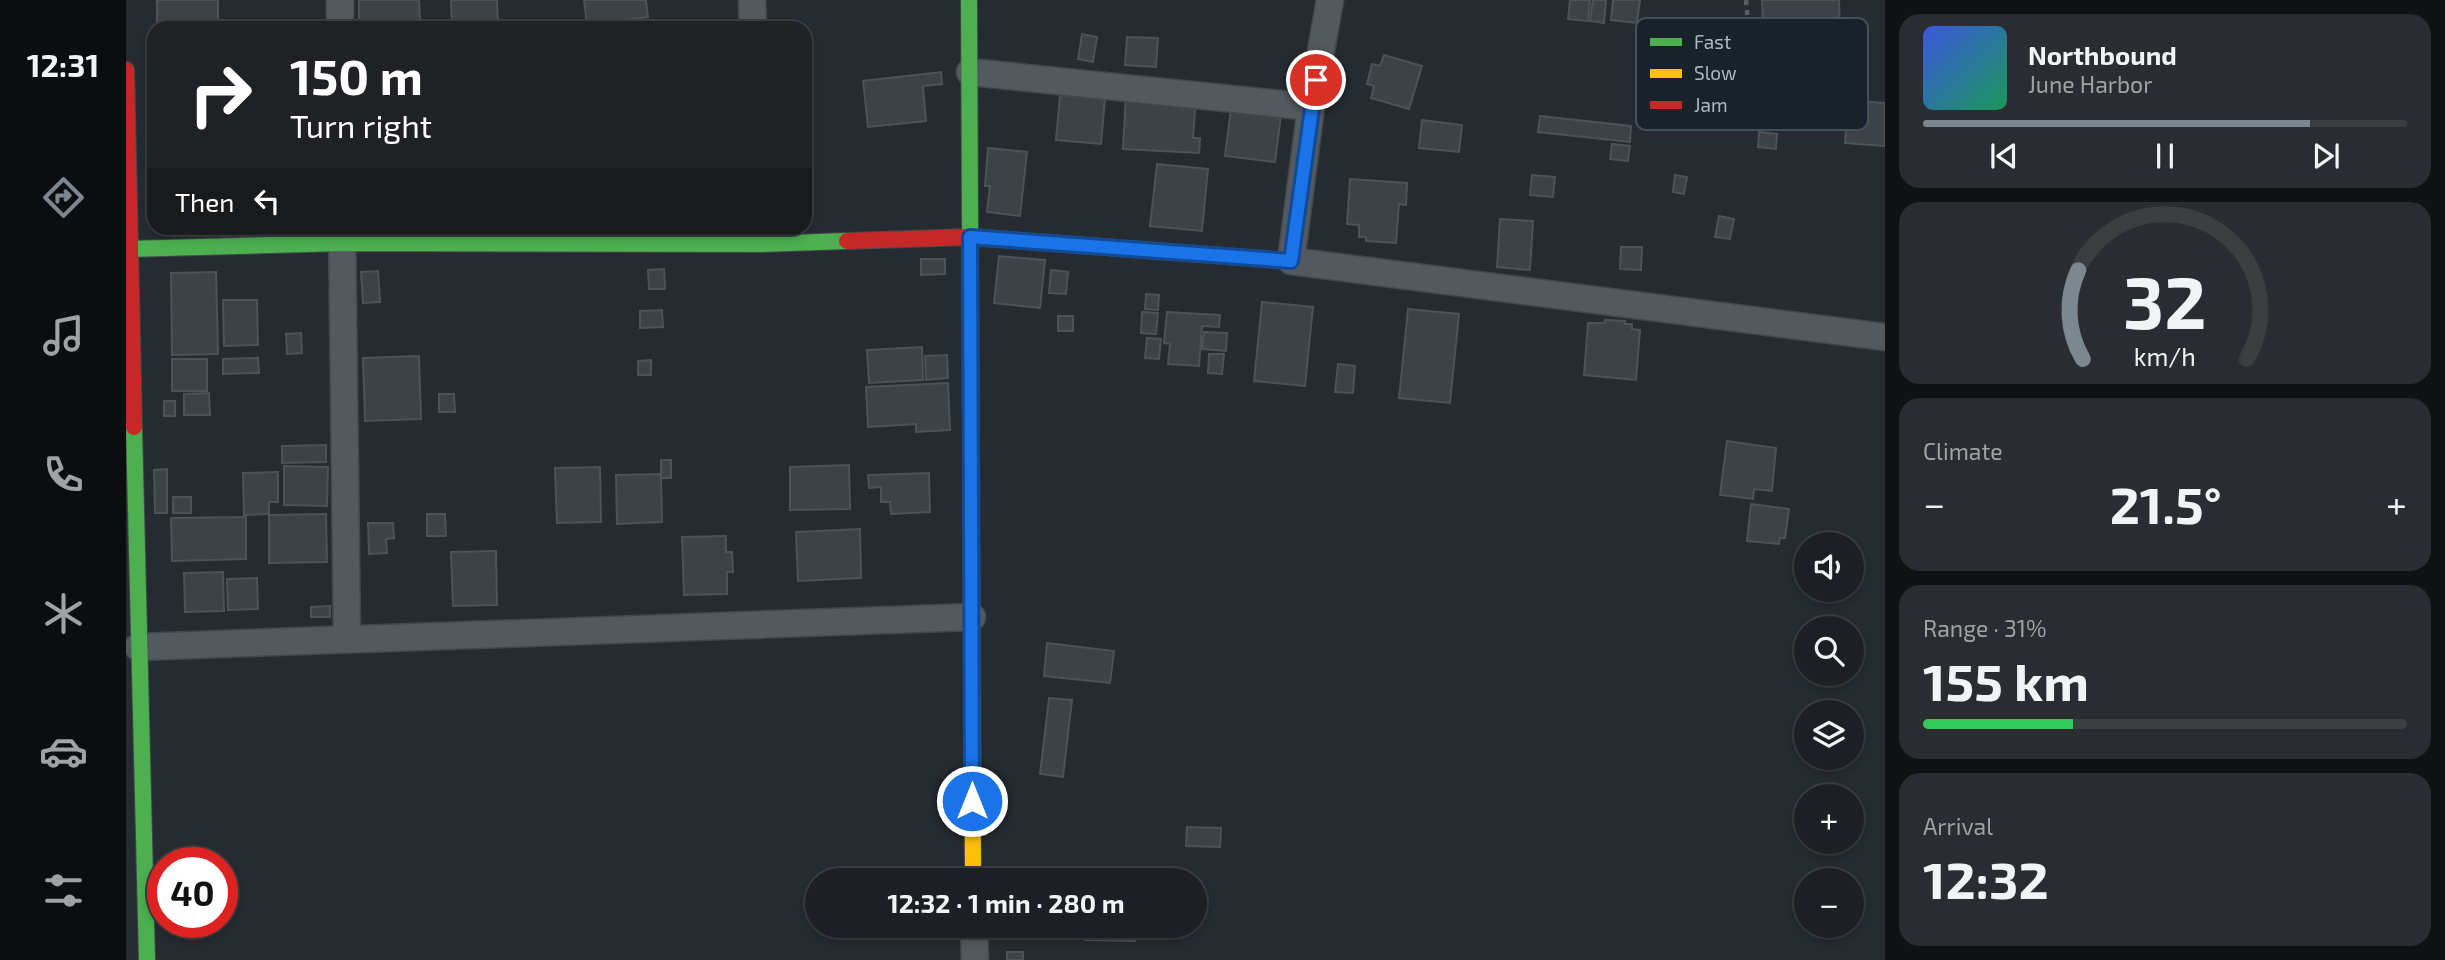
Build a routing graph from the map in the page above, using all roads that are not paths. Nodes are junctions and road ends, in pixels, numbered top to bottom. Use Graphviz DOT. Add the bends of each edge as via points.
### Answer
graph roads {
  1 [pos="340,0"];
  2 [pos="752,0"];
  3 [pos="969,0"];
  4 [pos="1330,0"];
  5 [pos="341,21"];
  6 [pos="753,21"];
  7 [pos="126,71"];
  8 [pos="970,72"];
  9 [pos="1311,107"];
  10 [pos="342,235"];
  11 [pos="761,236"];
  12 [pos="970,237"];
  13 [pos="129,249"];
  14 [pos="1291,261"];
  15 [pos="129,321"];
  16 [pos="1885,337"];
  17 [pos="972,617"];
  18 [pos="347,639"];
  19 [pos="138,647"];
  20 [pos="135,765"];
  21 [pos="973,868"];
  22 [pos="974,938"];
  23 [pos="147,960"];
  24 [pos="975,960"];
  1 -- 5 [label="street"];
  2 -- 6 [label="street"];
  3 -- 8 [label="street"];
  4 -- 9 [label="street"];
  7 -- 13 [label="street"];
  8 -- 9 [label="street"];
  8 -- 12 [label="street"];
  9 -- 14 [label="street"];
  10 -- 11 [label="street"];
  10 -- 13 [label="street"];
  10 -- 18 [label="street"];
  11 -- 12 [label="street"];
  12 -- 14 [label="street"];
  12 -- 17 [label="street"];
  13 -- 15 [label="street"];
  14 -- 16 [label="street"];
  15 -- 19 [label="street"];
  17 -- 18 [label="street"];
  17 -- 21 [label="street"];
  18 -- 19 [label="street"];
  19 -- 20 [label="street"];
  20 -- 23 [label="street"];
  22 -- 24 [label="street"];
}
